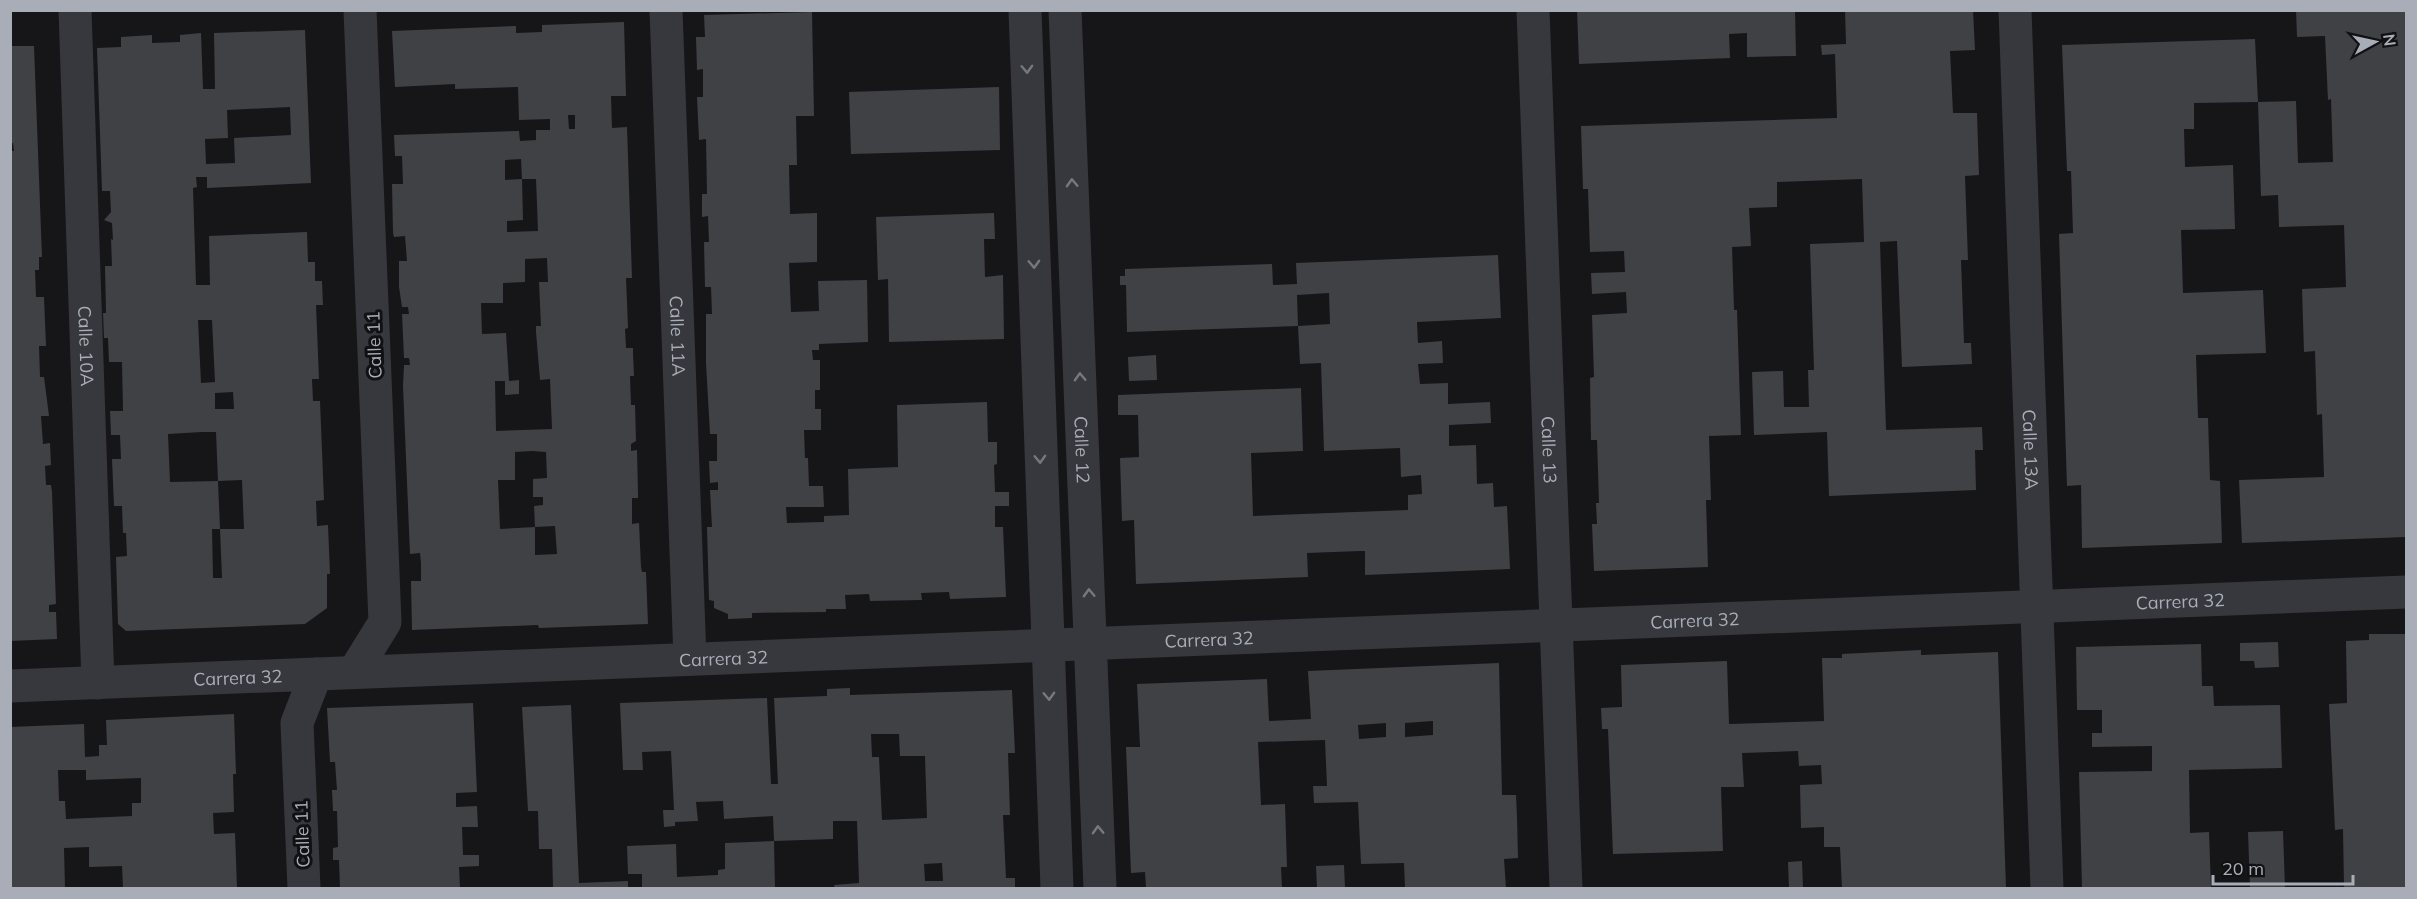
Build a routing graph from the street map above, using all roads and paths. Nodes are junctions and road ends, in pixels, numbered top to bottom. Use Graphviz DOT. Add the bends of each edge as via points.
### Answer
graph roads {
  1 [pos="75,10"];
  2 [pos="360,10"];
  3 [pos="666,10"];
  4 [pos="1025,10"];
  5 [pos="1065,10"];
  6 [pos="1533,10"];
  7 [pos="2015,10"];
  8 [pos="2406,592"];
  9 [pos="2037,607"];
  10 [pos="1556,626"];
  11 [pos="1092,643"];
  12 [pos="1047,645"];
  13 [pos="690,659"];
  14 [pos="354,672"];
  15 [pos="316,675"];
  16 [pos="98,682"];
  17 [pos="10,686"];
  18 [pos="304,888"];
  19 [pos="1057,888"];
  20 [pos="1100,888"];
  21 [pos="1566,888"];
  22 [pos="2047,888"];
  1 -- 16 [label="street, Calle 10A"];
  2 -- 14 [label="street, Calle 11" via="385,622"];
  3 -- 13 [label="street, Calle 11A"];
  4 -- 12 [label="street, one-way"];
  11 -- 5 [label="street, Calle 12, one-way"];
  6 -- 10 [label="street, Calle 13"];
  7 -- 9 [label="street, Calle 13A"];
  8 -- 9 [label="street, Carrera 32"];
  9 -- 10 [label="street, Carrera 32"];
  9 -- 22 [label="street, Calle 13A"];
  10 -- 11 [label="street, Carrera 32"];
  10 -- 21 [label="street, Calle 13"];
  11 -- 12 [label="street, Carrera 32"];
  20 -- 11 [label="street, Calle 12, one-way"];
  12 -- 13 [label="street, Carrera 32"];
  12 -- 19 [label="street, one-way"];
  13 -- 14 [label="street, Carrera 32"];
  14 -- 15 [label="street, Carrera 32"];
  15 -- 16 [label="street, Carrera 32"];
  15 -- 18 [label="street, Calle 11" via="297,723"];
  16 -- 17 [label="street, Carrera 32"];
}
